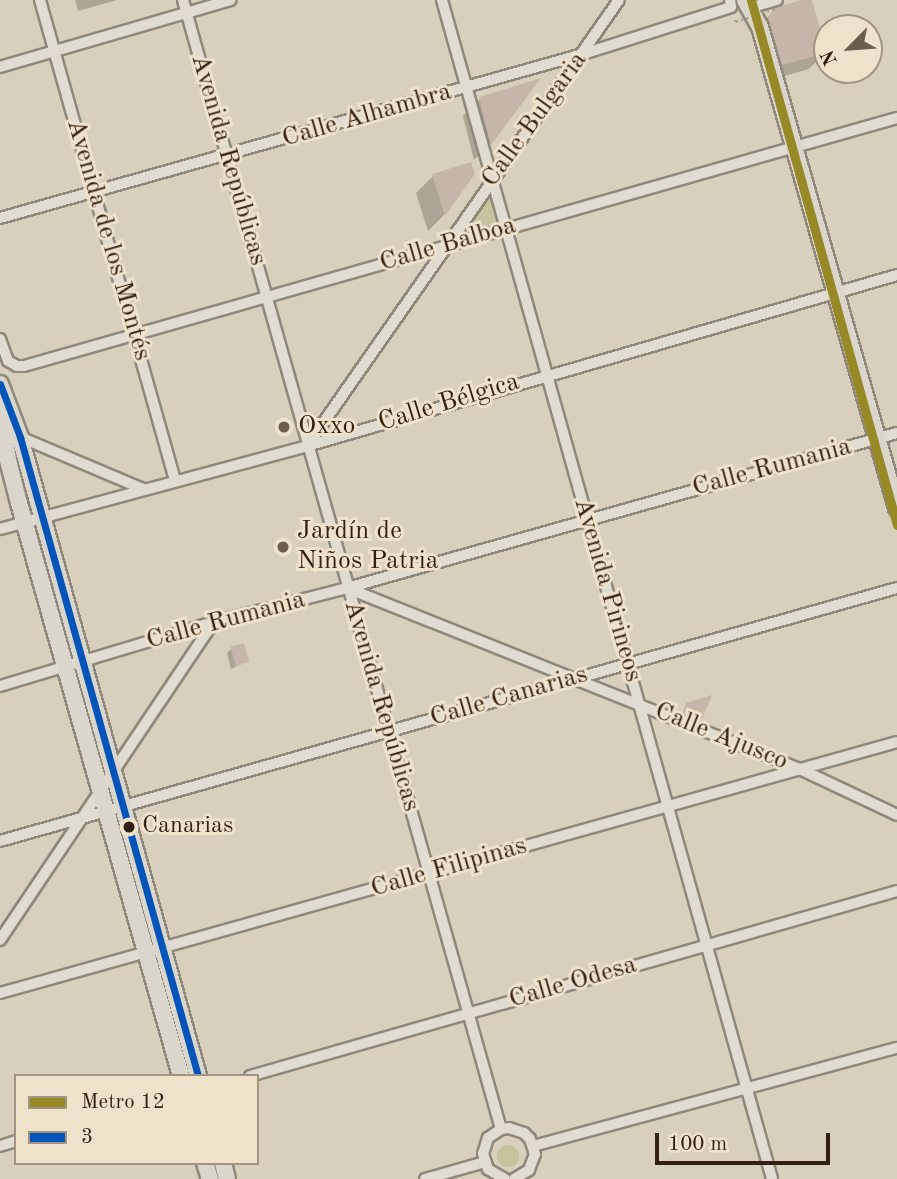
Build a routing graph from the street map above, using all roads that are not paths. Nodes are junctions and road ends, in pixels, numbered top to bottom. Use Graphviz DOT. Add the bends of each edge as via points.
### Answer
graph roads {
  1 [pos="40,0"];
  2 [pos="183,0"];
  3 [pos="230,0"];
  4 [pos="442,0"];
  5 [pos="619,0"];
  6 [pos="754,3"];
  7 [pos="186,12"];
  8 [pos="54,50"];
  9 [pos="583,54"];
  10 [pos="0,67"];
  11 [pos="466,88"];
  12 [pos="897,118"];
  13 [pos="795,147"];
  14 [pos="226,156"];
  15 [pos="492,180"];
  16 [pos="95,192"];
  17 [pos="0,218"];
  18 [pos="505,229"];
  19 [pos="444,247"];
  20 [pos="897,275"];
  21 [pos="836,292"];
  22 [pos="266,296"];
  23 [pos="134,334"];
  24 [pos="0,339"];
  25 [pos="546,374"];
  26 [pos="0,384"];
  27 [pos="0,407"];
  28 [pos="897,433"];
  29 [pos="20,437"];
  30 [pos="877,439"];
  31 [pos="0,444"];
  32 [pos="307,446"];
  33 [pos="8,460"];
  34 [pos="175,480"];
  35 [pos="143,489"];
  36 [pos="897,508"];
  37 [pos="42,517"];
  38 [pos="587,519"];
  39 [pos="24,522"];
  40 [pos="0,529"];
  41 [pos="347,588"];
  42 [pos="897,589"];
  43 [pos="214,622"];
  44 [pos="82,662"];
  45 [pos="627,663"];
  46 [pos="65,667"];
  47 [pos="574,678"];
  48 [pos="0,686"];
  49 [pos="639,704"];
  50 [pos="388,732"];
  51 [pos="897,742"];
  52 [pos="112,770"];
  53 [pos="802,770"];
  54 [pos="99,789"];
  55 [pos="668,807"];
  56 [pos="122,808"];
  57 [pos="105,812"];
  58 [pos="897,815"];
  59 [pos="79,819"];
  60 [pos="0,841"];
  61 [pos="429,874"];
  62 [pos="897,891"];
  63 [pos="0,940"];
  64 [pos="707,946"];
  65 [pos="162,949"];
  66 [pos="146,953"];
  67 [pos="0,993"];
  68 [pos="469,1013"];
  69 [pos="897,1048"];
  70 [pos="180,1074"];
  71 [pos="197,1074"];
  72 [pos="257,1074"];
  73 [pos="747,1090"];
  74 [pos="501,1129"];
  75 [pos="533,1146"];
  76 [pos="485,1162"];
  77 [pos="425,1179"];
  78 [pos="505,1179"];
  79 [pos="515,1179"];
  80 [pos="772,1179"];
  1 -- 8 [label="street, Avenida de los Montés"];
  2 -- 7 [label="street, Avenida Repúblicas"];
  3 -- 7 [label="street"];
  4 -- 11 [label="street, Avenida Pirineos"];
  5 -- 9 [label="street, Calle Bulgaria"];
  6 -- 9 [label="street, Calle Alhambra"];
  6 -- 13 [label="main road"];
  7 -- 8 [label="street"];
  7 -- 14 [label="street, Avenida Repúblicas"];
  8 -- 10 [label="street"];
  8 -- 16 [label="street, Avenida de los Montés"];
  9 -- 11 [label="street, Calle Alhambra"];
  9 -- 15 [label="street, Calle Bulgaria"];
  11 -- 14 [label="street, Calle Alhambra"];
  11 -- 15 [label="street, Avenida Pirineos"];
  12 -- 13 [label="street, Calle Balboa"];
  13 -- 18 [label="street, Calle Balboa"];
  13 -- 21 [label="main road"];
  14 -- 16 [label="street, Calle Alhambra"];
  14 -- 22 [label="street, Avenida Repúblicas"];
  15 -- 18 [label="street, Avenida Pirineos"];
  15 -- 19 [label="street, Calle Bulgaria"];
  16 -- 17 [label="street, Calle Alhambra"];
  16 -- 23 [label="street, Avenida de los Montés"];
  18 -- 19 [label="street, Calle Balboa"];
  18 -- 25 [label="street, Avenida Pirineos"];
  19 -- 22 [label="street, Calle Balboa"];
  19 -- 32 [label="street, Calle Bulgaria"];
  20 -- 21 [label="street, Calle Bélgica"];
  21 -- 25 [label="street, Calle Bélgica"];
  21 -- 30 [label="main road"];
  22 -- 23 [label="street, Calle Balboa"];
  22 -- 32 [label="street, Avenida Repúblicas"];
  23 -- 24 [label="street, Calle Balboa" via="24,366 12,365"];
  23 -- 34 [label="street, Avenida de los Montés"];
  25 -- 32 [label="street, Calle Bélgica"];
  25 -- 38 [label="street, Avenida Pirineos"];
  26 -- 29 [label="main road"];
  27 -- 33 [label="main road"];
  28 -- 30 [label="street, Calle Rumania"];
  29 -- 35 [label="street"];
  29 -- 37 [label="main road"];
  30 -- 36 [label="main road"];
  30 -- 38 [label="street, Calle Rumania"];
  31 -- 33 [label="street"];
  32 -- 34 [label="street, Calle Bélgica"];
  32 -- 41 [label="street, Avenida Repúblicas"];
  33 -- 39 [label="main road"];
  34 -- 35 [label="street, Calle Bélgica"];
  35 -- 37 [label="street, Calle Bélgica"];
  37 -- 39 [label="street, Calle Bélgica"];
  37 -- 44 [label="main road"];
  38 -- 41 [label="street, Calle Rumania"];
  38 -- 45 [label="street, Avenida Pirineos"];
  39 -- 40 [label="street, Calle Bélgica"];
  39 -- 46 [label="main road"];
  41 -- 43 [label="street, Calle Rumania"];
  41 -- 47 [label="street, Calle Ajusco"];
  41 -- 50 [label="street, Avenida Repúblicas"];
  42 -- 45 [label="street, Calle Canarias"];
  43 -- 44 [label="street, Calle Rumania"];
  43 -- 52 [label="street"];
  44 -- 46 [label="street, Calle Rumania"];
  44 -- 52 [label="main road"];
  45 -- 47 [label="street, Calle Canarias"];
  45 -- 49 [label="street, Avenida Pirineos"];
  46 -- 48 [label="street, Calle Rumania"];
  46 -- 54 [label="main road"];
  47 -- 49 [label="street, Calle Ajusco"];
  47 -- 50 [label="street, Calle Canarias"];
  49 -- 53 [label="street, Calle Ajusco"];
  49 -- 55 [label="street, Avenida Pirineos"];
  50 -- 56 [label="street, Calle Canarias"];
  50 -- 61 [label="street, Avenida Repúblicas"];
  51 -- 53 [label="street, Calle Filipinas"];
  52 -- 54 [label="street"];
  52 -- 56 [label="main road"];
  53 -- 55 [label="street, Calle Filipinas"];
  53 -- 58 [label="street, Calle Ajusco"];
  54 -- 57 [label="main road"];
  54 -- 59 [label="street"];
  55 -- 61 [label="street, Calle Filipinas"];
  55 -- 64 [label="street, Avenida Pirineos"];
  56 -- 57 [label="street, Calle Canarias"];
  56 -- 65 [label="main road"];
  57 -- 59 [label="street, Calle Canarias"];
  57 -- 66 [label="main road"];
  59 -- 60 [label="street, Calle Canarias"];
  59 -- 63 [label="street"];
  61 -- 65 [label="street, Calle Filipinas"];
  61 -- 68 [label="street, Avenida Repúblicas"];
  62 -- 64 [label="street, Calle Odesa"];
  64 -- 68 [label="street, Calle Odesa"];
  64 -- 73 [label="street, Avenida Pirineos"];
  65 -- 66 [label="street, Calle Filipinas"];
  65 -- 71 [label="main road"];
  66 -- 67 [label="street, Calle Filipinas"];
  66 -- 70 [label="main road"];
  68 -- 72 [label="street, Calle Odesa"];
  68 -- 74 [label="street, Avenida Repúblicas"];
  69 -- 73 [label="street"];
  73 -- 75 [label="street"];
  73 -- 80 [label="street, Avenida Pirineos"];
  74 -- 75 [label="street" via="524,1133"];
  74 -- 76 [label="street" via="488,1138"];
  75 -- 79 [label="street" via="533,1162"];
  76 -- 77 [label="street"];
  76 -- 78 [label="street"];
}
